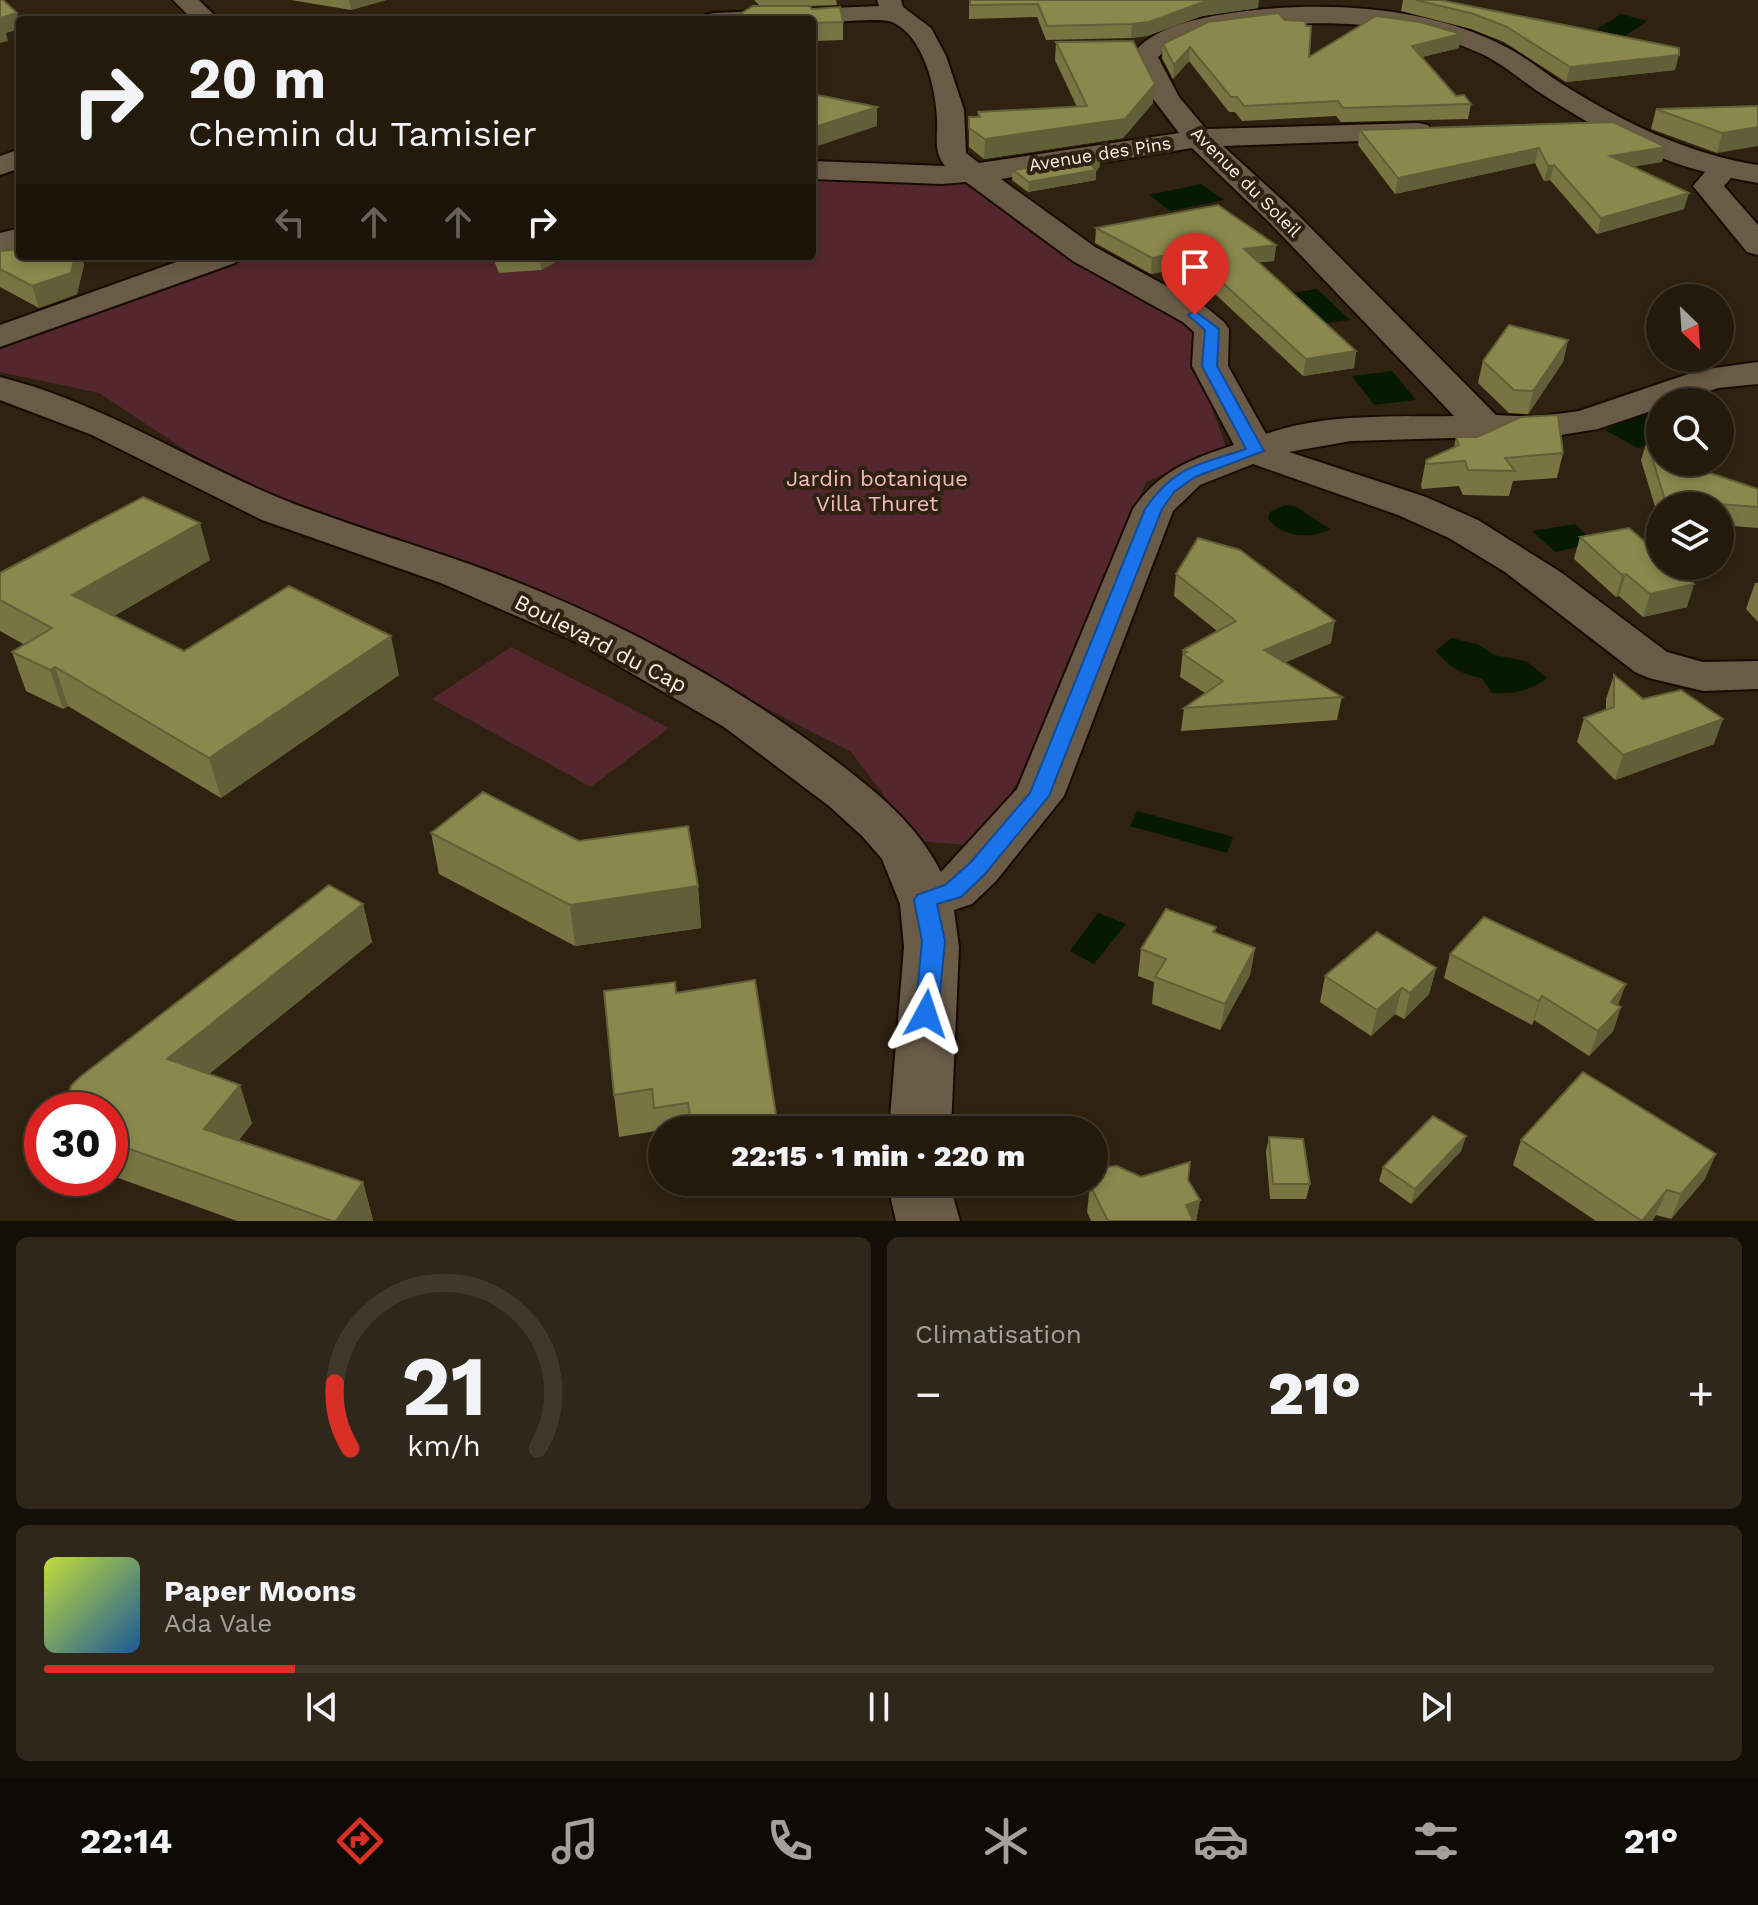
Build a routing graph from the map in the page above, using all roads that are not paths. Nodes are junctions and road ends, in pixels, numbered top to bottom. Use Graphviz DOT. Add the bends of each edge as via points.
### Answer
graph roads {
  1 [pos="185,0"];
  2 [pos="892,6"];
  3 [pos="1303,7"];
  4 [pos="203,16"];
  5 [pos="765,16"];
  6 [pos="1123,48"];
  7 [pos="1152,48"];
  8 [pos="1612,126"];
  9 [pos="1565,127"];
  10 [pos="1437,131"];
  11 [pos="1199,138"];
  12 [pos="816,170"];
  13 [pos="1723,170"];
  14 [pos="972,173"];
  15 [pos="1758,174"];
  16 [pos="1758,245"];
  17 [pos="213,260"];
  18 [pos="0,337"];
  19 [pos="1758,373"];
  20 [pos="0,388"];
  21 [pos="1485,426"];
  22 [pos="1256,451"];
  23 [pos="1758,675"];
  24 [pos="925,900"];
  25 [pos="921,1116"];
  26 [pos="922,1196"];
  27 [pos="928,1221"];
  1 -- 4 [label="street"];
  2 -- 5 [label="street"];
  2 -- 14 [label="street" via="924,35 951,113 949,146 954,159"];
  3 -- 7 [label="street" via="1205,26"];
  3 -- 8 [label="street" via="1440,29 1493,50"];
  6 -- 7 [label="street"];
  7 -- 11 [label="street, Avenue du Soleil" via="1145,55 1151,76"];
  8 -- 9 [label="street"];
  8 -- 13 [label="street"];
  10 -- 11 [label="street, Avenue des Pins"];
  11 -- 14 [label="street, Avenue des Pins"];
  11 -- 21 [label="street, Avenue du Soleil"];
  12 -- 14 [label="street, Avenue des Pins"];
  13 -- 15 [label="street"];
  13 -- 16 [label="street" via="1708,186"];
  14 -- 22 [label="street" via="1084,254 1212,329 1210,366"];
  17 -- 18 [label="street"];
  19 -- 21 [label="street" via="1713,378 1585,421 1536,428"];
  20 -- 24 [label="street, Boulevard du Cap" via="105,427 252,501 458,575 578,626 690,687 792,751 882,824 908,859"];
  21 -- 22 [label="street" via="1351,430 1291,438"];
  22 -- 23 [label="street" via="1285,466 1433,514 1511,554 1674,674"];
  22 -- 24 [label="street" via="1189,473 1168,488 1153,509 1039,796 953,891"];
  24 -- 25 [label="street, Boulevard du Cap" via="933,941"];
  26 -- 27 [label="street"];
}
